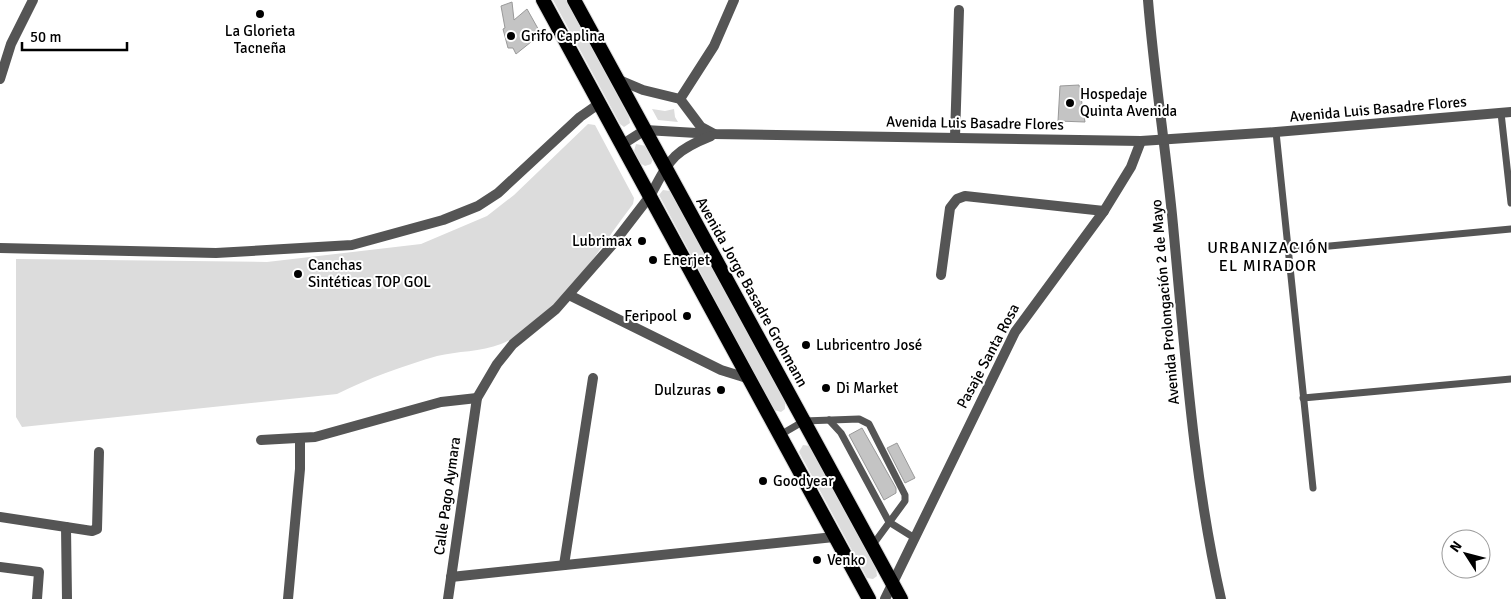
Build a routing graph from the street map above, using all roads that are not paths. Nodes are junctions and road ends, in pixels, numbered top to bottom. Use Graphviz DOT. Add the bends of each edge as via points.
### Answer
graph roads {
  1 [pos="33,0"];
  2 [pos="543,0"];
  3 [pos="574,0"];
  4 [pos="734,0"];
  5 [pos="1148,0"];
  6 [pos="959,10"];
  7 [pos="2,65"];
  8 [pos="0,79"];
  9 [pos="616,79"];
  10 [pos="680,99"];
  11 [pos="600,103"];
  12 [pos="1506,113"];
  13 [pos="645,130"];
  14 [pos="1276,132"];
  15 [pos="714,134"];
  16 [pos="955,138"];
  17 [pos="1165,139"];
  18 [pos="1141,141"];
  19 [pos="623,144"];
  20 [pos="665,168"];
  21 [pos="650,196"];
  22 [pos="1511,203"];
  23 [pos="1104,210"];
  24 [pos="1511,229"];
  25 [pos="0,248"];
  26 [pos="1287,250"];
  27 [pos="941,275"];
  28 [pos="569,294"];
  29 [pos="593,378"];
  30 [pos="750,379"];
  31 [pos="1511,379"];
  32 [pos="477,398"];
  33 [pos="1303,398"];
  34 [pos="828,420"];
  35 [pos="804,421"];
  36 [pos="780,435"];
  37 [pos="300,439"];
  38 [pos="261,440"];
  39 [pos="99,452"];
  40 [pos="1313,488"];
  41 [pos="0,517"];
  42 [pos="889,522"];
  43 [pos="66,528"];
  44 [pos="834,537"];
  45 [pos="913,538"];
  46 [pos="872,546"];
  47 [pos="564,565"];
  48 [pos="0,567"];
  49 [pos="451,577"];
  50 [pos="892,582"];
  51 [pos="38,599"];
  52 [pos="67,599"];
  53 [pos="288,599"];
  54 [pos="448,599"];
  55 [pos="869,599"];
  56 [pos="885,599"];
  57 [pos="901,599"];
  58 [pos="1222,599"];
  1 -- 7 [label="street"];
  2 -- 11 [label="highway"];
  3 -- 9 [label="highway, Avenida Jorge Basadre Grohmann"];
  4 -- 10 [label="street" via="714,46"];
  5 -- 17 [label="street, Avenida Prolongación 2 de Mayo"];
  6 -- 16 [label="street"];
  7 -- 8 [label="street"];
  9 -- 10 [label="street"];
  9 -- 13 [label="highway, Avenida Jorge Basadre Grohmann"];
  10 -- 15 [label="street" via="701,127"];
  11 -- 19 [label="highway"];
  11 -- 25 [label="street" via="580,116 498,193 478,206 443,220 352,245 216,253"];
  12 -- 14 [label="street, Avenida Luis Basadre Flores"];
  12 -- 22 [label="lane"];
  13 -- 15 [label="street, Avenida Luis Basadre Flores"];
  13 -- 19 [label="street"];
  13 -- 20 [label="highway, Avenida Jorge Basadre Grohmann"];
  14 -- 17 [label="street, Avenida Luis Basadre Flores"];
  14 -- 26 [label="lane"];
  15 -- 16 [label="street, Avenida Luis Basadre Flores"];
  15 -- 20 [label="street" via="684,148 672,157"];
  16 -- 18 [label="street, Avenida Luis Basadre Flores"];
  17 -- 18 [label="street, Avenida Luis Basadre Flores"];
  17 -- 58 [label="street, Avenida Prolongación 2 de Mayo" via="1184,354 1208,541"];
  18 -- 23 [label="street, Pasaje Santa Rosa" via="1131,167"];
  19 -- 21 [label="highway"];
  20 -- 21 [label="street"];
  20 -- 35 [label="highway, Avenida Jorge Basadre Grohmann"];
  21 -- 28 [label="street" via="614,244"];
  21 -- 30 [label="highway"];
  23 -- 27 [label="street" via="965,196 957,199 950,208"];
  23 -- 45 [label="street, Pasaje Santa Rosa" via="1015,332"];
  24 -- 26 [label="lane"];
  26 -- 33 [label="lane"];
  28 -- 30 [label="street" via="721,370"];
  28 -- 32 [label="street" via="556,309 513,344"];
  29 -- 47 [label="street"];
  30 -- 36 [label="highway"];
  31 -- 33 [label="lane"];
  32 -- 37 [label="street" via="441,402"];
  32 -- 49 [label="street, Calle Pago Aymara"];
  33 -- 40 [label="lane"];
  34 -- 35 [label="lane"];
  34 -- 42 [label="lane" via="841,433"];
  34 -- 42 [label="lane" via="859,419 869,424 905,495 905,501"];
  35 -- 36 [label="lane"];
  35 -- 46 [label="highway, Avenida Jorge Basadre Grohmann"];
  36 -- 44 [label="highway"];
  37 -- 38 [label="street"];
  37 -- 53 [label="street"];
  39 -- 43 [label="street" via="97,529"];
  41 -- 43 [label="street"];
  42 -- 45 [label="lane"];
  42 -- 46 [label="lane"];
  43 -- 52 [label="street"];
  44 -- 47 [label="street"];
  44 -- 55 [label="highway"];
  45 -- 50 [label="street, Pasaje Santa Rosa"];
  46 -- 50 [label="highway, Avenida Jorge Basadre Grohmann"];
  47 -- 49 [label="street"];
  48 -- 51 [label="street" via="38,572"];
  49 -- 54 [label="street, Calle Pago Aymara"];
  50 -- 56 [label="street, Pasaje Santa Rosa"];
  50 -- 57 [label="highway, Avenida Jorge Basadre Grohmann"];
}
